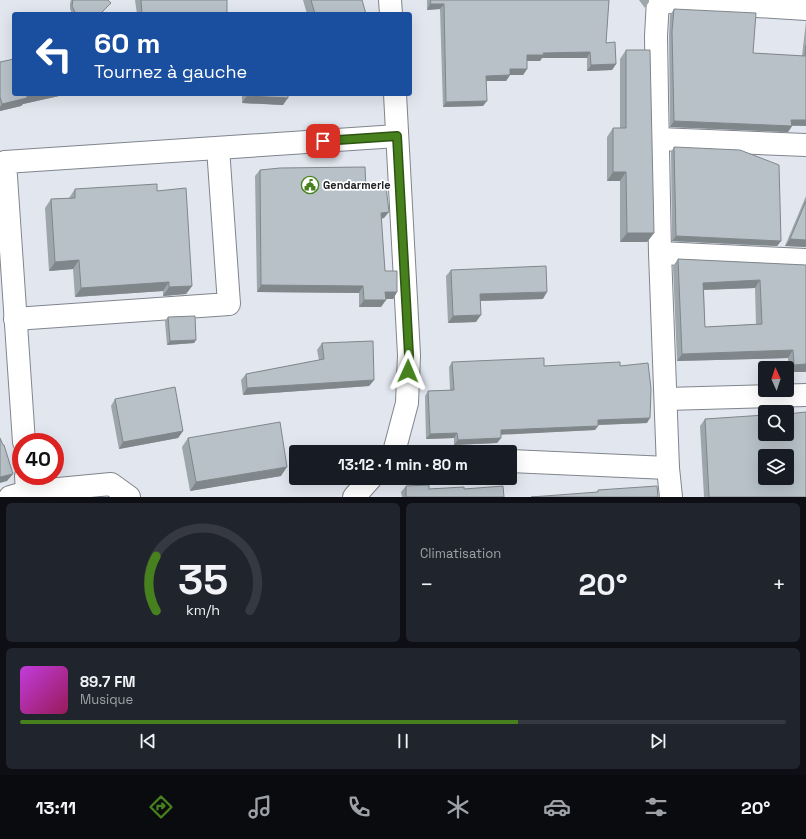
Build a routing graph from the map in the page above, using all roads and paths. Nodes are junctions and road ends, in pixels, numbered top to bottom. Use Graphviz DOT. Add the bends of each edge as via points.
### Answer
graph roads {
  1 [pos="390,0"];
  2 [pos="658,0"];
  3 [pos="665,0"];
  4 [pos="806,9"];
  5 [pos="391,12"];
  6 [pos="395,96"];
  7 [pos="397,136"];
  8 [pos="658,139"];
  9 [pos="806,145"];
  10 [pos="218,148"];
  11 [pos="660,253"];
  12 [pos="806,260"];
  13 [pos="16,319"];
  14 [pos="806,396"];
  15 [pos="666,399"];
  16 [pos="23,433"];
  17 [pos="396,445"];
  18 [pos="517,461"];
  19 [pos="668,468"];
  20 [pos="365,485"];
  21 [pos="21,488"];
  22 [pos="129,497"];
  23 [pos="354,497"];
  24 [pos="671,497"];
  1 -- 5 [label="street"];
  2 -- 8 [label="street"];
  3 -- 4 [label="street"];
  6 -- 7 [label="street"];
  7 -- 10 [label="street"];
  7 -- 17 [label="street" via="409,355 407,403"];
  8 -- 9 [label="street"];
  8 -- 11 [label="street"];
  10 -- 13 [label="street" via="229,304"];
  10 -- 13 [label="street" via="4,162"];
  11 -- 12 [label="street"];
  11 -- 15 [label="street"];
  13 -- 16 [label="street"];
  14 -- 15 [label="street"];
  15 -- 19 [label="street"];
  18 -- 19 [label="street"];
  19 -- 24 [label="street"];
  20 -- 23 [label="street"];
  21 -- 22 [label="street" via="112,484"];
}
